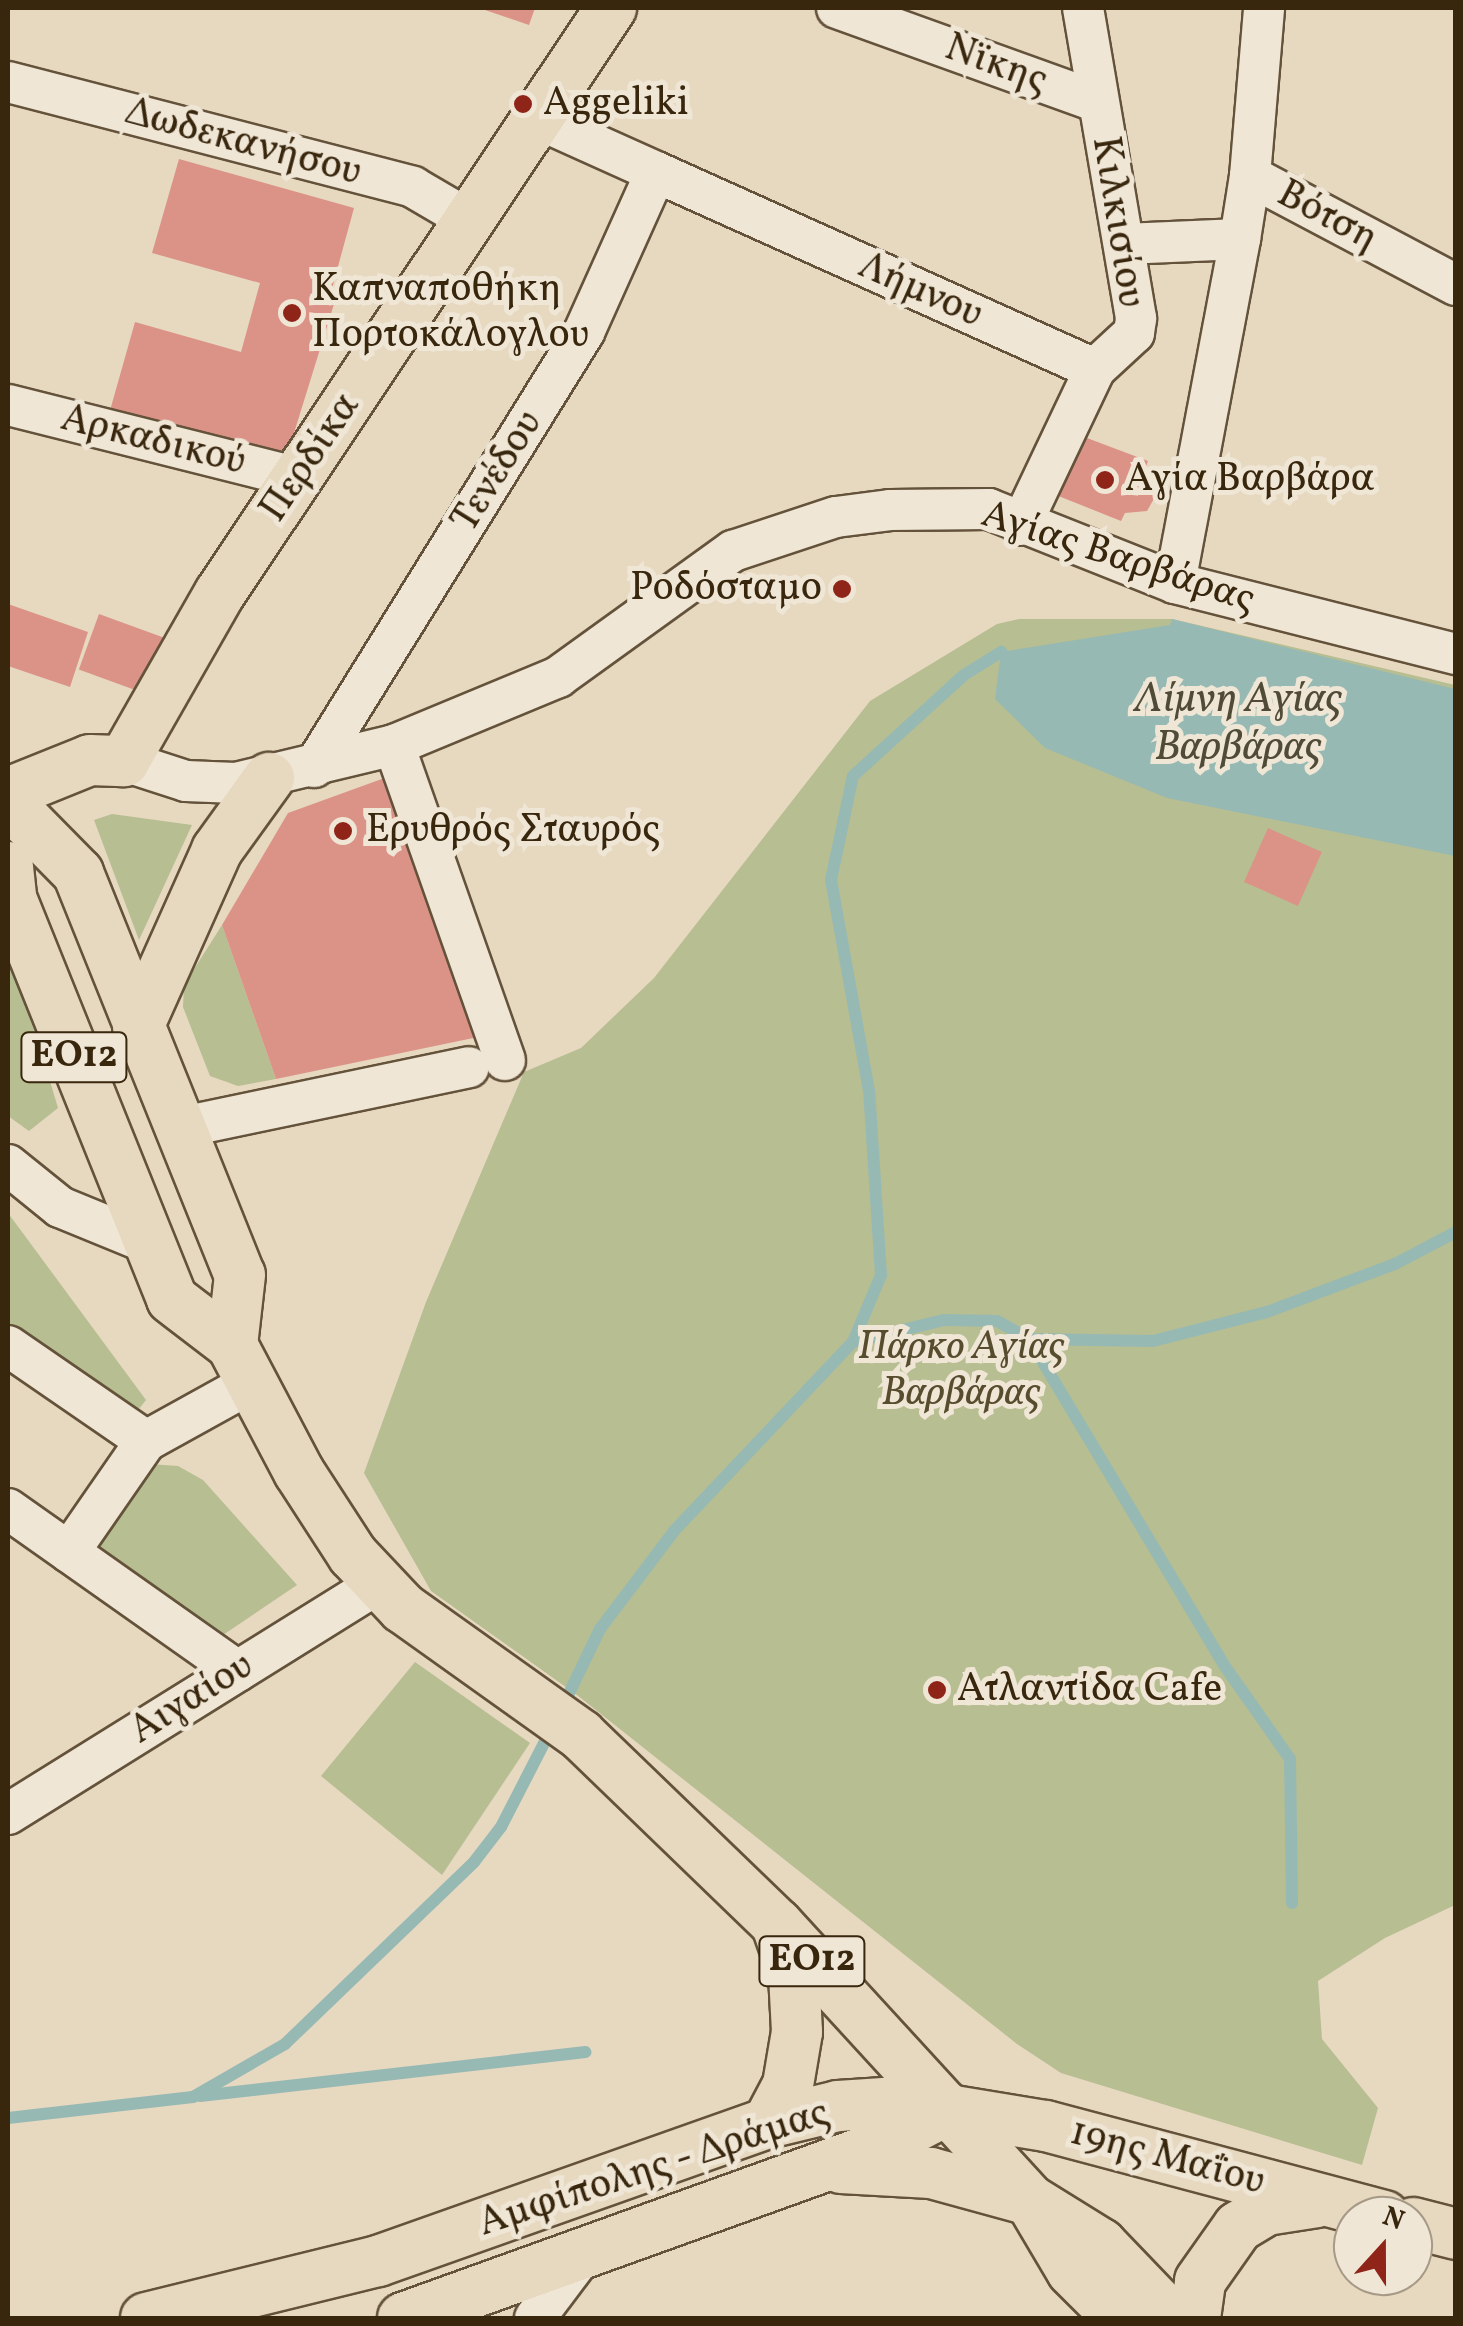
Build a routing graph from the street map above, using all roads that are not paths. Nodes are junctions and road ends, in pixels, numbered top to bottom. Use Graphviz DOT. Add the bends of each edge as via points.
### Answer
graph roads {
  1 [pos="611,8"];
  2 [pos="837,8"];
  3 [pos="1084,8"];
  4 [pos="1257,13"];
  5 [pos="8,82"];
  6 [pos="1098,102"];
  7 [pos="538,119"];
  8 [pos="656,172"];
  9 [pos="1250,176"];
  10 [pos="471,221"];
  11 [pos="1240,239"];
  12 [pos="1124,244"];
  13 [pos="1456,285"];
  14 [pos="1095,369"];
  15 [pos="8,405"];
  16 [pos="298,478"];
  17 [pos="1021,525"];
  18 [pos="1176,583"];
  19 [pos="1456,654"];
  20 [pos="394,745"];
  21 [pos="124,761"];
  22 [pos="292,773"];
  23 [pos="8,793"];
  24 [pos="8,802"];
  25 [pos="8,867"];
  26 [pos="138,1027"];
  27 [pos="178,1128"];
  28 [pos="8,1166"];
  29 [pos="150,1244"];
  30 [pos="8,1346"];
  31 [pos="241,1364"];
  32 [pos="146,1441"];
  33 [pos="8,1510"];
  34 [pos="68,1552"];
  35 [pos="377,1584"];
  36 [pos="238,1671"];
  37 [pos="8,1814"];
  38 [pos="777,1924"];
  39 [pos="949,2109"];
  40 [pos="768,2123"];
  41 [pos="808,2172"];
  42 [pos="1030,2200"];
  43 [pos="1332,2202"];
  44 [pos="584,2252"];
  45 [pos="146,2318"];
  46 [pos="403,2318"];
  47 [pos="535,2318"];
  48 [pos="1119,2318"];
  49 [pos="1172,2318"];
  50 [pos="1195,2318"];
  1 -- 7 [label="main road, Περδίκα"];
  2 -- 6 [label="street, Νϊκης"];
  3 -- 6 [label="street, Κιλκισίου"];
  4 -- 9 [label="street"];
  5 -- 10 [label="street, Δωδεκανήσου" via="413,187"];
  6 -- 12 [label="street, Κιλκισίου"];
  7 -- 8 [label="street"];
  7 -- 10 [label="main road, Περδίκα"];
  8 -- 14 [label="street, Λήμνου"];
  8 -- 22 [label="street, Τενέδου" via="584,332"];
  9 -- 11 [label="street, Βότση"];
  9 -- 13 [label="street, Βότση"];
  10 -- 16 [label="main road, Περδίκα"];
  11 -- 12 [label="street, Βότση"];
  11 -- 18 [label="street"];
  12 -- 14 [label="street, Κιλκισίου" via="1134,333"];
  14 -- 17 [label="street, Κιλκισίου"];
  15 -- 16 [label="street, Αρκαδικού"];
  16 -- 21 [label="main road, Περδίκα" via="190,640"];
  17 -- 18 [label="street, Αγίας Βαρβάρας"];
  17 -- 20 [label="street, Αγίας Βαρβάρας" via="982,508 890,510 836,516 747,545 558,677"];
  18 -- 19 [label="street, Αγίας Βαρβάρας"];
  20 -- 22 [label="street, Αγίας Βαρβάρας"];
  20 -- 27 [label="street" via="487,1064"];
  21 -- 22 [label="street, Αγίας Βαρβάρας" via="209,784"];
  21 -- 23 [label="main road" via="90,760"];
  22 -- 26 [label="main road" via="217,850"];
  24 -- 26 [label="main road, ΕΟ12" via="78,873"];
  25 -- 29 [label="main road, ΕΟ12" via="11,898"];
  26 -- 27 [label="main road, ΕΟ12"];
  27 -- 31 [label="main road, ΕΟ12" via="240,1275"];
  28 -- 29 [label="street" via="60,1207"];
  29 -- 31 [label="main road, ΕΟ12" via="172,1299"];
  30 -- 32 [label="street"];
  31 -- 32 [label="street"];
  31 -- 35 [label="main road, ΕΟ12" via="325,1514"];
  32 -- 34 [label="street"];
  33 -- 34 [label="street"];
  34 -- 36 [label="street"];
  35 -- 36 [label="street, Αιγαίου"];
  35 -- 38 [label="main road, ΕΟ12" via="562,1721"];
  36 -- 37 [label="street, Αιγαίου"];
  38 -- 39 [label="main road, ΕΟ12"];
  38 -- 40 [label="main road" via="794,1974 798,2032 784,2096"];
  39 -- 40 [label="main road, Αμφίπολης - Δράμας" via="899,2102 838,2106"];
  39 -- 41 [label="main road, Αμφίπολης - Δράμας" via="870,2150"];
  39 -- 42 [label="main road, ΕΟ12"];
  39 -- 43 [label="main road, 19ης Μαΐου" via="1046,2126"];
  40 -- 45 [label="main road, Αμφίπολης - Δράμας" via="378,2261 277,2291"];
  41 -- 42 [label="main road" via="870,2165 931,2173"];
  41 -- 44 [label="main road, Αμφίπολης - Δράμας"];
  42 -- 48 [label="main road, ΕΟ12" via="1072,2271"];
  42 -- 49 [label="main road, ΕΟ12" via="1101,2244"];
  43 -- 50 [label="main road" via="1266,2210 1238,2227 1200,2281"];
  44 -- 46 [label="main road, Αμφίπολης - Δράμας"];
  44 -- 47 [label="street"];
}
